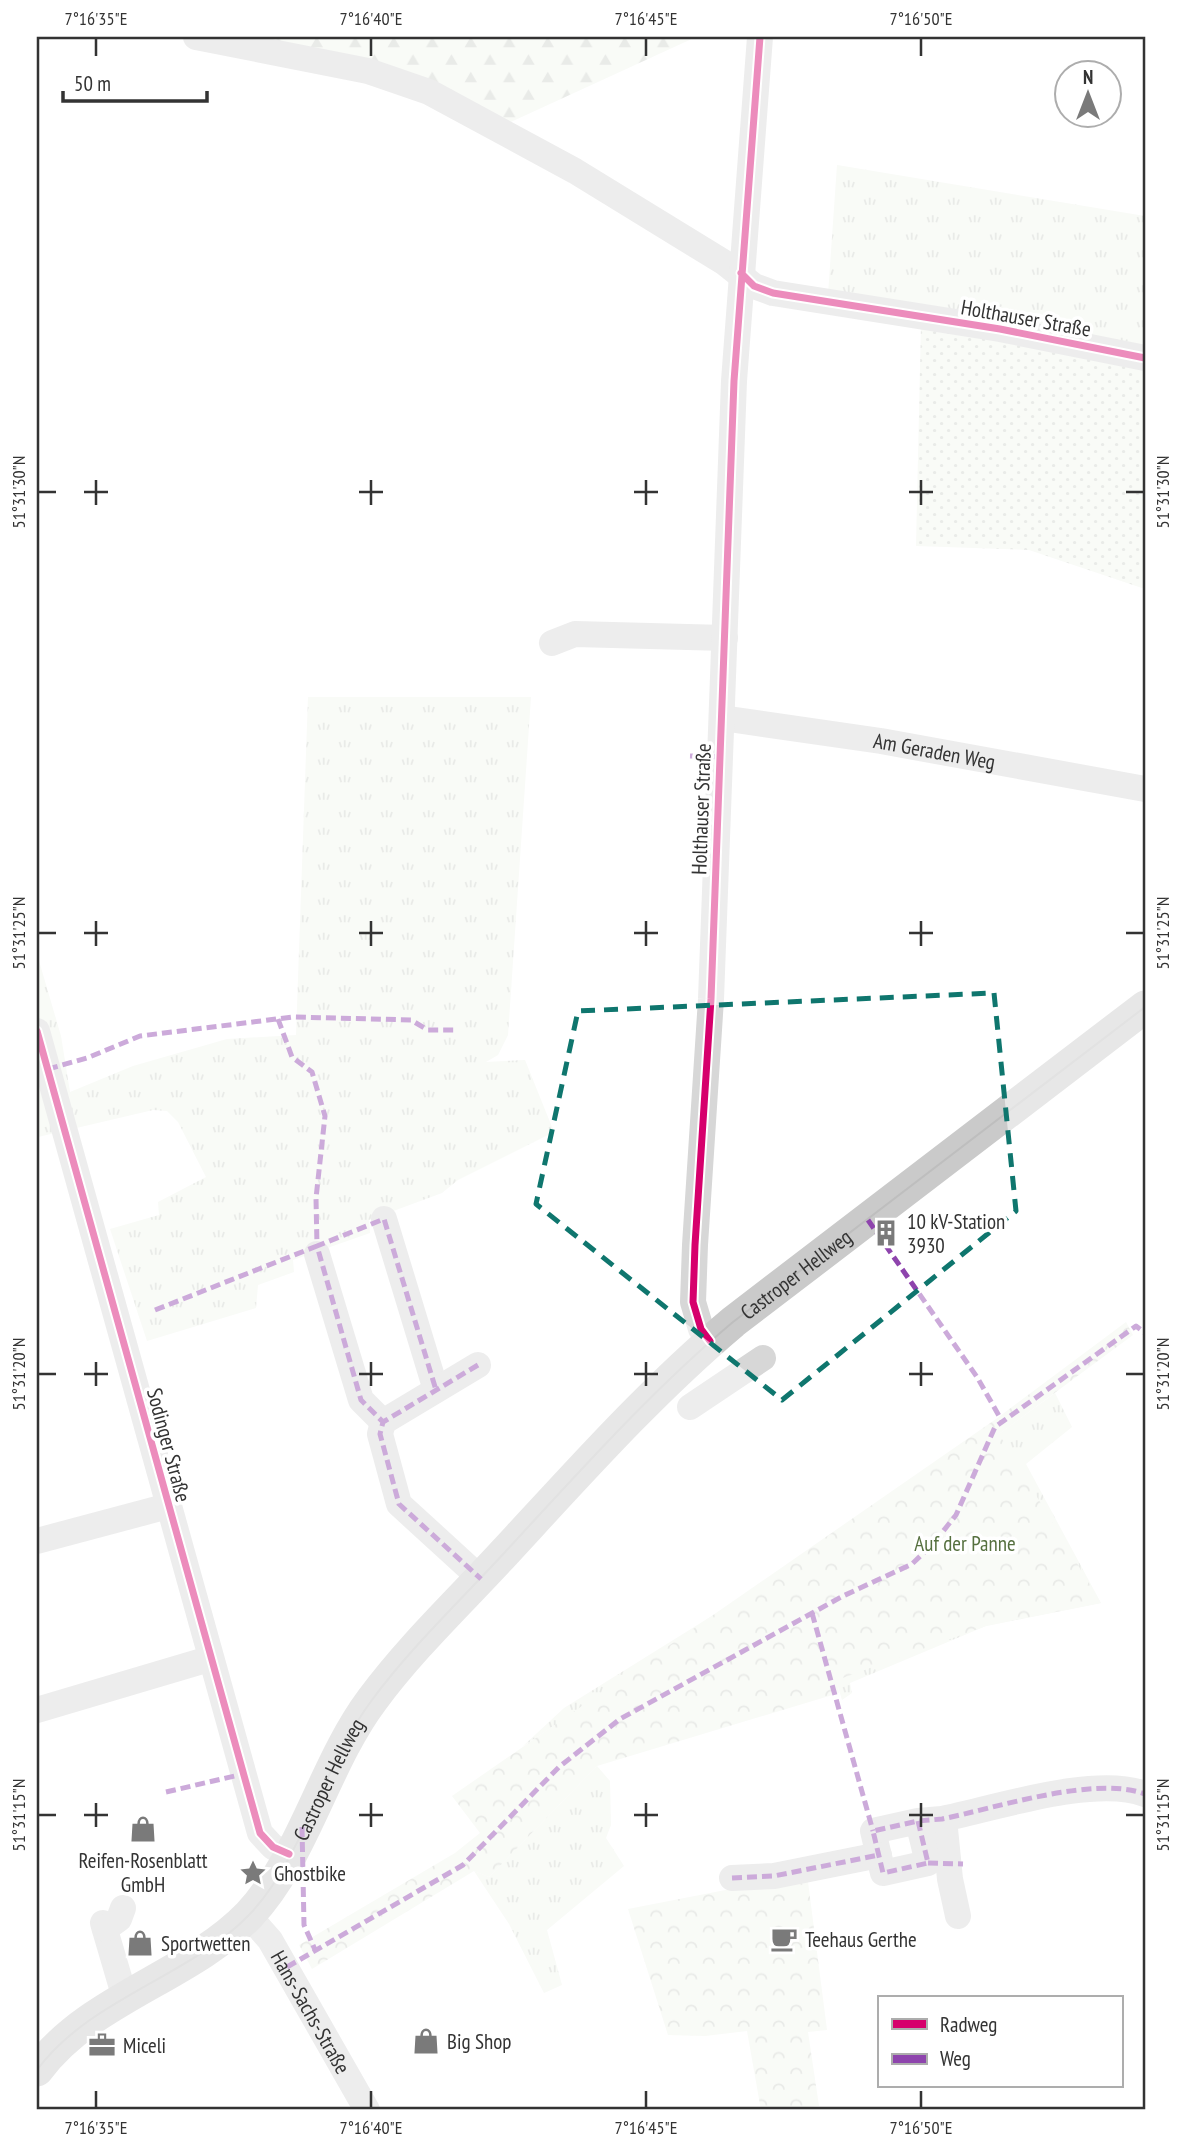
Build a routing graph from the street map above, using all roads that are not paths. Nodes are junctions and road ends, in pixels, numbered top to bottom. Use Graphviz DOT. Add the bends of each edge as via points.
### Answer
graph roads {
  1 [pos="196,37"];
  2 [pos="760,37"];
  3 [pos="741,273"];
  4 [pos="1145,358"];
  5 [pos="725,638"];
  6 [pos="552,643"];
  7 [pos="722,718"];
  8 [pos="1145,789"];
  9 [pos="1145,1007"];
  10 [pos="37,1031"];
  11 [pos="384,1219"];
  12 [pos="317,1254"];
  13 [pos="710,1341"];
  14 [pos="763,1358"];
  15 [pos="478,1365"];
  16 [pos="436,1390"];
  17 [pos="690,1407"];
  18 [pos="383,1422"];
  19 [pos="167,1506"];
  20 [pos="37,1541"];
  21 [pos="481,1579"];
  22 [pos="209,1659"];
  23 [pos="37,1710"];
  24 [pos="1145,1794"];
  25 [pos="944,1819"];
  26 [pos="918,1821"];
  27 [pos="289,1854"];
  28 [pos="879,1855"];
  29 [pos="732,1878"];
  30 [pos="248,1915"];
  31 [pos="958,1916"];
  32 [pos="107,1926"];
  33 [pos="121,2001"];
  34 [pos="37,2070"];
  35 [pos="367,2110"];
  1 -- 3 [label="street" via="368,71 429,92 575,171"];
  2 -- 3 [label="street, Holthauser Straße"];
  3 -- 4 [label="street, Holthauser Straße" via="754,286 773,293 1000,329"];
  3 -- 5 [label="street, Holthauser Straße"];
  5 -- 6 [label="street" via="575,634"];
  5 -- 7 [label="street, Holthauser Straße"];
  7 -- 8 [label="street, Am Geraden Weg" via="881,741"];
  7 -- 13 [label="street, Holthauser Straße" via="705,875 693,1302"];
  9 -- 13 [label="main road, Castroper Hellweg"];
  10 -- 19 [label="street, Sodinger Straße" via="56,1139"];
  11 -- 16 [label="street"];
  12 -- 18 [label="street" via="361,1400"];
  13 -- 21 [label="main road, Castroper Hellweg" via="631,1418"];
  14 -- 17 [label="street"];
  15 -- 16 [label="street"];
  16 -- 18 [label="street"];
  18 -- 21 [label="street" via="380,1434 399,1504"];
  19 -- 20 [label="street"];
  19 -- 22 [label="street, Sodinger Straße"];
  21 -- 27 [label="main road, Castroper Hellweg" via="372,1699"];
  22 -- 23 [label="street"];
  22 -- 27 [label="street, Sodinger Straße" via="260,1833 273,1847"];
  24 -- 25 [label="street" via="1128,1787 1100,1787"];
  25 -- 26 [label="street"];
  25 -- 31 [label="street"];
  26 -- 28 [label="street" via="873,1831"];
  26 -- 28 [label="street" via="928,1863 883,1873"];
  27 -- 30 [label="main road, Castroper Hellweg"];
  28 -- 29 [label="street" via="774,1876"];
  30 -- 33 [label="main road, Castroper Hellweg" via="210,1945"];
  30 -- 35 [label="street, Hans-Sachs-Straße" via="271,1940"];
  32 -- 33 [label="street"];
  33 -- 34 [label="main road, Castroper Hellweg" via="66,2039"];
}
